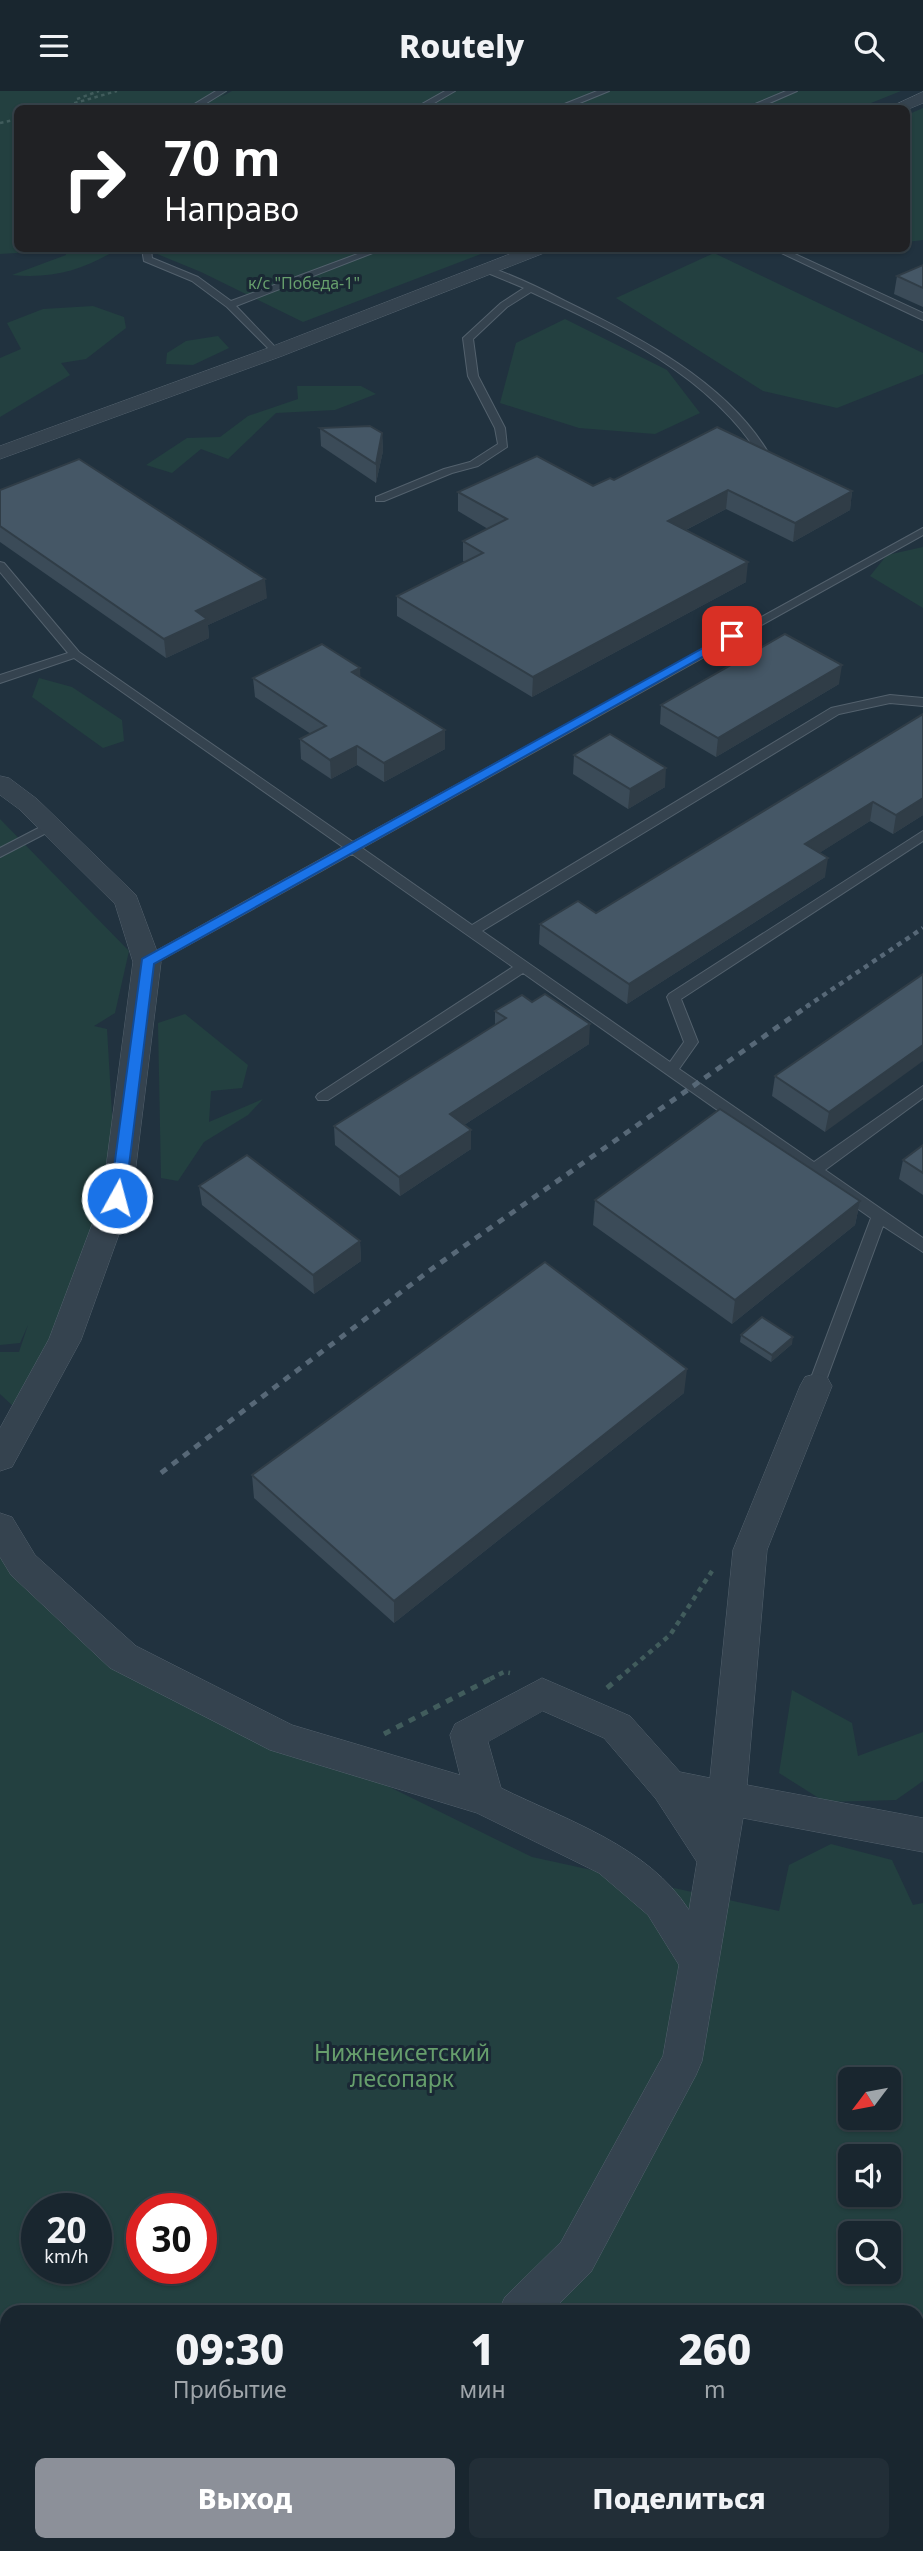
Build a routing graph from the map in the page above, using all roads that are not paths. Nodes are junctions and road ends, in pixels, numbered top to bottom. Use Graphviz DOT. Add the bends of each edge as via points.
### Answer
graph roads {
  1 [pos="222,91"];
  2 [pos="450,91"];
  3 [pos="605,91"];
  4 [pos="793,91"];
  5 [pos="923,97"];
  6 [pos="197,105"];
  7 [pos="424,105"];
  8 [pos="567,105"];
  9 [pos="757,105"];
  10 [pos="904,105"];
  11 [pos="370,252"];
  12 [pos="530,252"];
  13 [pos="784,252"];
  14 [pos="144,254"];
  15 [pos="486,269"];
  16 [pos="531,288"];
  17 [pos="230,305"];
  18 [pos="923,317"];
  19 [pos="275,352"];
  20 [pos="0,453"];
  21 [pos="764,454"];
  22 [pos="380,499"];
  23 [pos="923,531"];
  24 [pos="0,565"];
  25 [pos="75,654"];
  26 [pos="0,679"];
  27 [pos="923,702"];
  28 [pos="0,783"];
  29 [pos="50,826"];
  30 [pos="923,835"];
  31 [pos="352,845"];
  32 [pos="0,853"];
  33 [pos="474,930"];
  34 [pos="147,962"];
  35 [pos="524,965"];
  36 [pos="672,1069"];
  37 [pos="923,1091"];
  38 [pos="323,1097"];
  39 [pos="814,1170"];
  40 [pos="880,1215"];
  41 [pos="923,1246"];
  42 [pos="816,1386"];
  43 [pos="0,1458"];
  44 [pos="0,1527"];
  45 [pos="669,1787"];
  46 [pos="485,1800"];
  47 [pos="727,1800"];
  48 [pos="923,1835"];
  49 [pos="718,1859"];
  50 [pos="700,1963"];
  51 [pos="527,2305"];
  1 -- 6 [label="lane"];
  2 -- 7 [label="lane"];
  3 -- 8 [label="lane"];
  4 -- 9 [label="lane"];
  5 -- 10 [label="street"];
  11 -- 17 [label="lane"];
  12 -- 15 [label="street"];
  13 -- 18 [label="lane"];
  14 -- 17 [label="lane" via="195,279"];
  15 -- 16 [label="lane"];
  15 -- 19 [label="street"];
  16 -- 21 [label="lane" via="589,315 689,375 723,403"];
  16 -- 22 [label="lane" via="468,338 473,376 504,433 503,445 474,464"];
  17 -- 19 [label="lane"];
  19 -- 20 [label="street"];
  23 -- 31 [label="lane"];
  24 -- 25 [label="lane"];
  25 -- 26 [label="lane"];
  25 -- 31 [label="lane"];
  27 -- 33 [label="lane" via="890,699 835,711"];
  28 -- 29 [label="street"];
  29 -- 32 [label="lane"];
  29 -- 34 [label="street" via="127,901"];
  30 -- 36 [label="lane" via="674,997 691,1042"];
  31 -- 33 [label="lane"];
  31 -- 34 [label="lane"];
  33 -- 35 [label="lane"];
  34 -- 43 [label="street" via="117,1198 65,1341"];
  35 -- 36 [label="lane"];
  35 -- 38 [label="lane"];
  36 -- 39 [label="lane"];
  37 -- 39 [label="lane"];
  39 -- 40 [label="lane"];
  40 -- 41 [label="lane"];
  40 -- 42 [label="lane"];
  42 -- 47 [label="street" via="750,1549"];
  44 -- 46 [label="street" via="23,1565 123,1657 283,1738"];
  45 -- 46 [label="street" via="617,1727 542,1693 468,1735"];
  45 -- 47 [label="street"];
  45 -- 49 [label="street"];
  46 -- 50 [label="street" via="612,1861 662,1902"];
  47 -- 48 [label="street"];
  47 -- 49 [label="street"];
  49 -- 50 [label="street"];
  50 -- 51 [label="street" via="682,2061 576,2257"];
}
